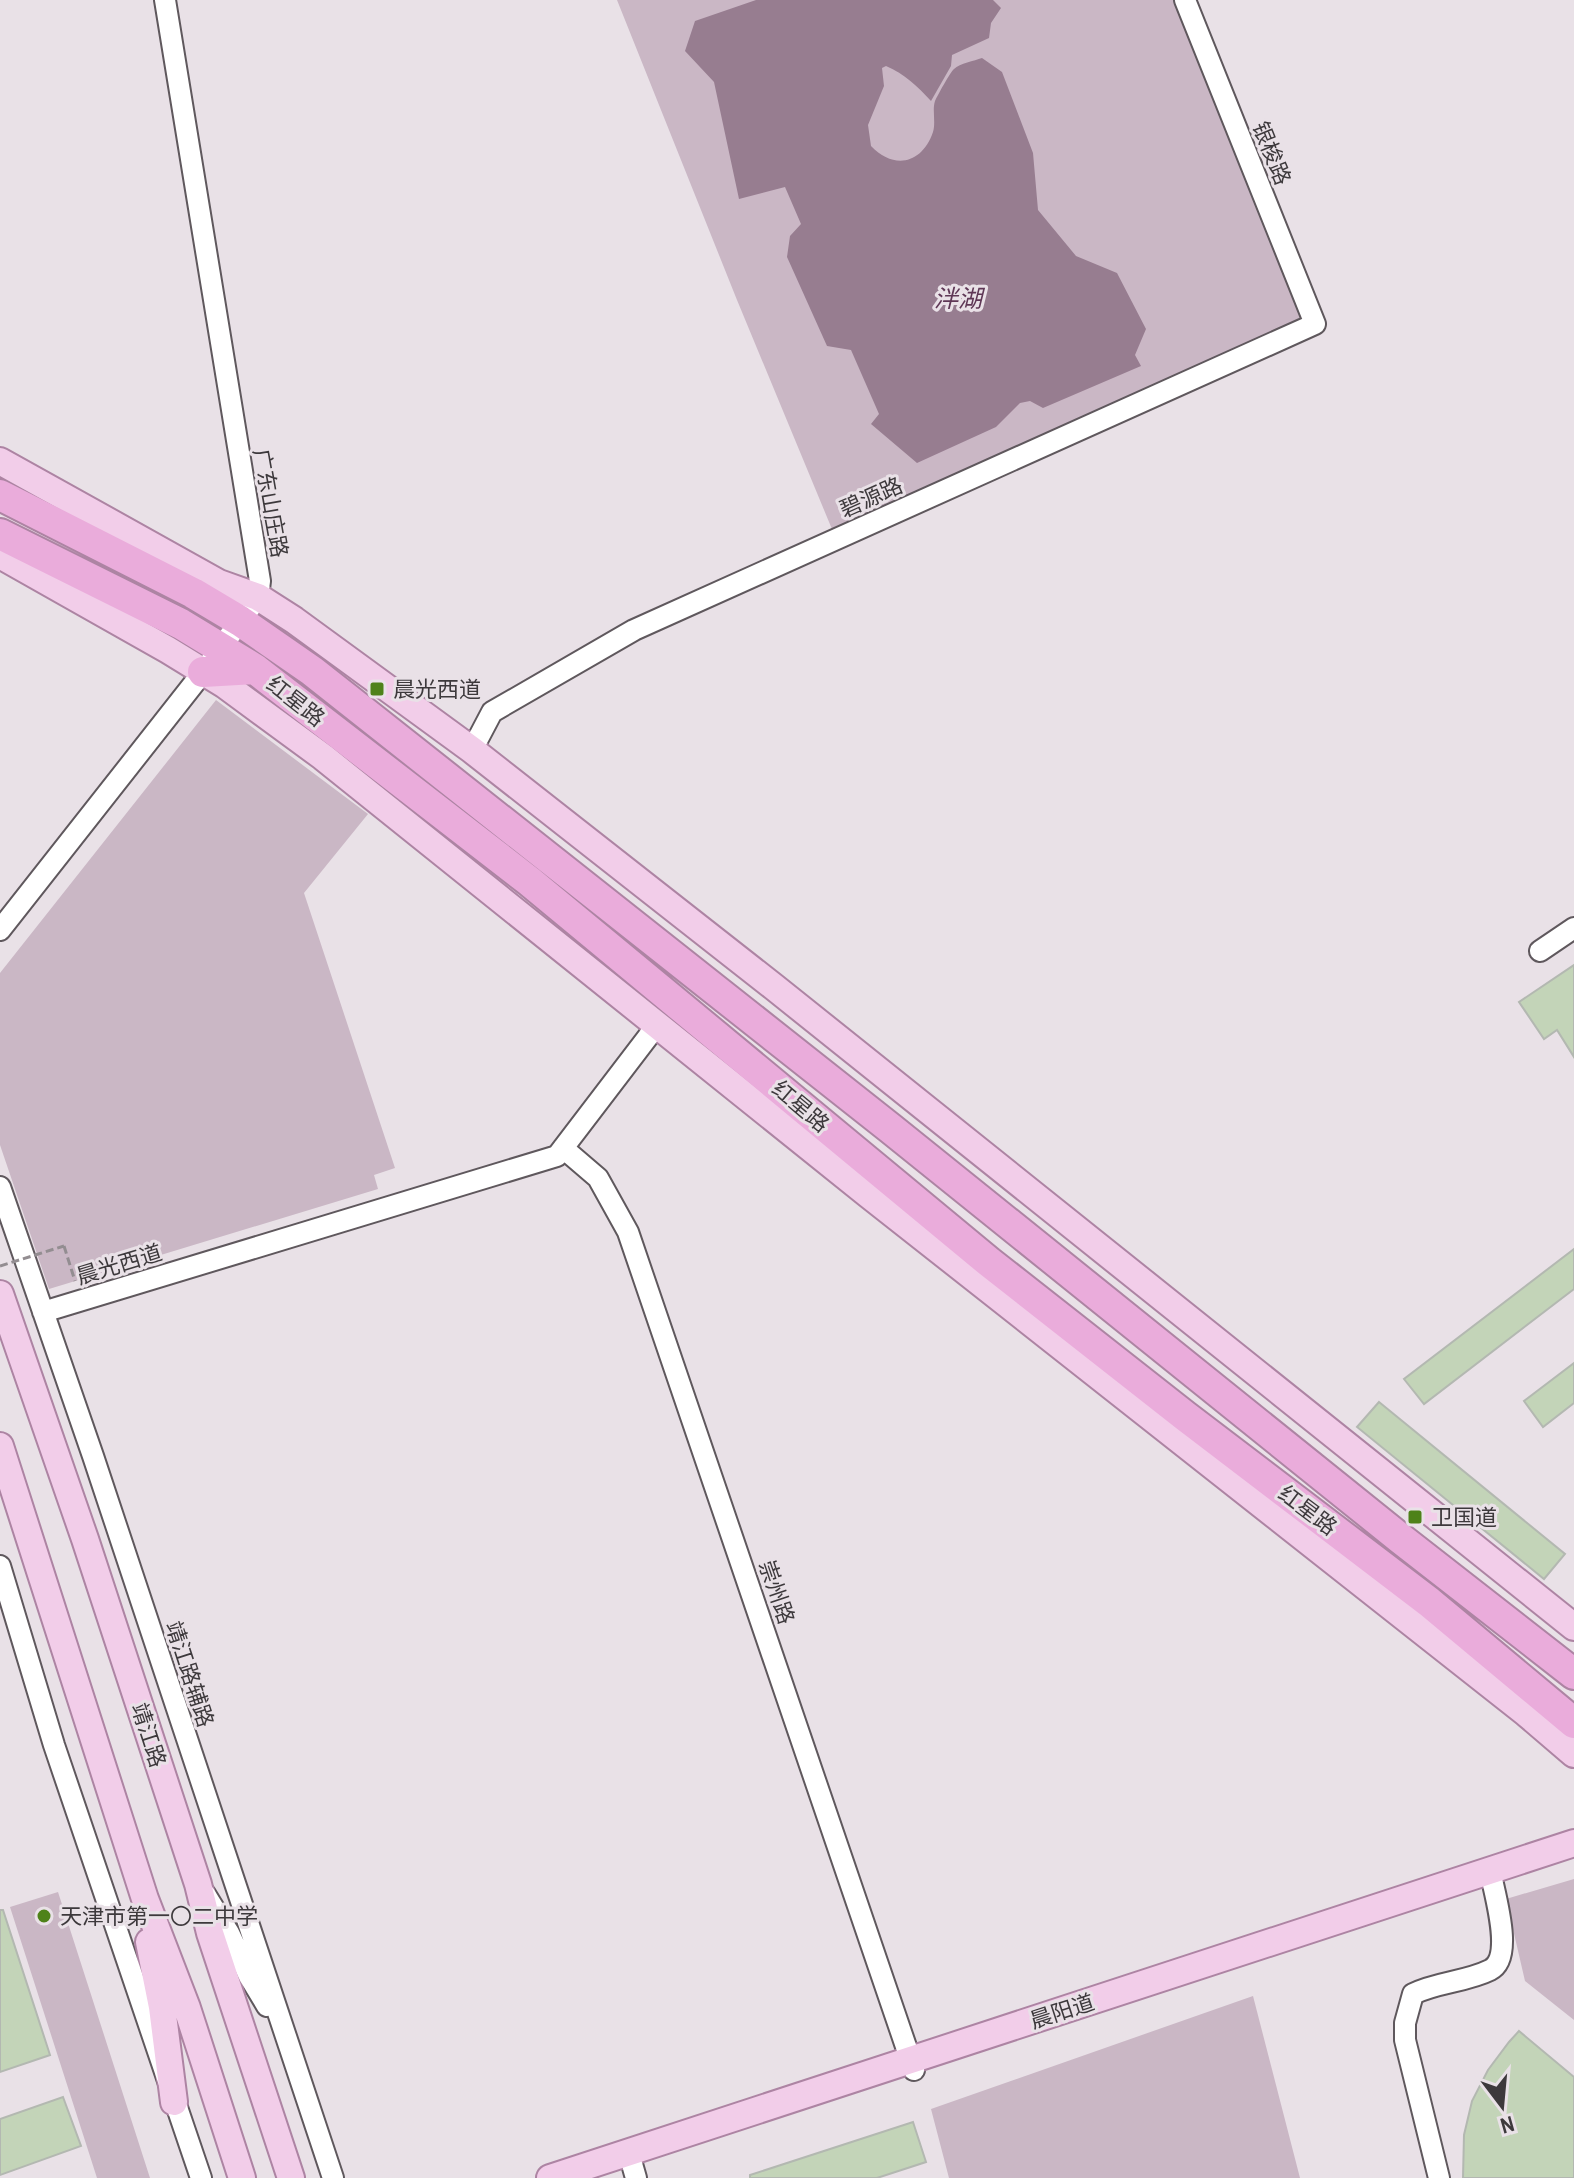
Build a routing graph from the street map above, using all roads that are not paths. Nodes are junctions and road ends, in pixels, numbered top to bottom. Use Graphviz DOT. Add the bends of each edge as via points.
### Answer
graph roads {
  1 [pos="165,0"];
  2 [pos="1185,0"];
  3 [pos="1315,324"];
  4 [pos="0,461"];
  5 [pos="0,495"];
  6 [pos="0,534"];
  7 [pos="0,555"];
  8 [pos="219,583"];
  9 [pos="249,609"];
  10 [pos="212,660"];
  11 [pos="472,750"];
  12 [pos="1574,928"];
  13 [pos="0,930"];
  14 [pos="1540,951"];
  15 [pos="657,1025"];
  16 [pos="563,1148"];
  17 [pos="0,1187"];
  18 [pos="0,1294"];
  19 [pos="43,1312"];
  20 [pos="0,1446"];
  21 [pos="0,1566"];
  22 [pos="1574,1627"];
  23 [pos="1574,1674"];
  24 [pos="1574,1723"];
  25 [pos="1574,1754"];
  26 [pos="1574,1843"];
  27 [pos="1574,1853"];
  28 [pos="1491,1875"];
  29 [pos="198,1884"];
  30 [pos="145,1899"];
  31 [pos="287,2040"];
  32 [pos="913,2065"];
  33 [pos="174,2102"];
  34 [pos="634,2171"];
  35 [pos="201,2178"];
  36 [pos="242,2178"];
  37 [pos="291,2178"];
  38 [pos="333,2178"];
  39 [pos="550,2178"];
  40 [pos="591,2178"];
  41 [pos="1439,2178"];
  1 -- 9 [label="street, 广东山庄路" via="260,581"];
  2 -- 3 [label="street, 银梭路"];
  3 -- 11 [label="street, 碧源路" via="634,630 492,712"];
  4 -- 8 [label="main road"];
  5 -- 9 [label="highway, 红星路" via="193,593"];
  6 -- 10 [label="highway, 红星路" via="181,624"];
  7 -- 10 [label="main road" via="168,650"];
  8 -- 9 [label="highway"];
  9 -- 10 [label="street"];
  9 -- 11 [label="main road" via="294,620"];
  9 -- 23 [label="highway, 红星路" via="312,671"];
  10 -- 13 [label="street"];
  10 -- 15 [label="main road" via="225,685 323,757"];
  10 -- 24 [label="highway, 红星路" via="255,669 529,881 989,1262 1429,1602"];
  11 -- 22 [label="main road"];
  12 -- 14 [label="street"];
  15 -- 16 [label="street, 晨光西道"];
  15 -- 25 [label="main road"];
  16 -- 19 [label="street, 晨光西道" via="557,1156"];
  16 -- 32 [label="street, 崇州路" via="598,1178 628,1232"];
  17 -- 19 [label="street, 靖江路辅路"];
  18 -- 29 [label="main road, 靖江路"];
  19 -- 31 [label="street, 靖江路辅路"];
  20 -- 30 [label="main road"];
  21 -- 33 [label="street"];
  26 -- 28 [label="main road, 晨阳道"];
  27 -- 28 [label="main road, 晨阳道"];
  28 -- 32 [label="main road, 晨阳道"];
  28 -- 41 [label="street" via="1503,1938 1501,1959 1493,1969 1413,1994 1405,2023"];
  29 -- 31 [label="street"];
  29 -- 37 [label="main road, 靖江路"];
  30 -- 33 [label="main road"];
  30 -- 36 [label="main road"];
  31 -- 38 [label="street, 靖江路辅路"];
  32 -- 34 [label="main road, 晨阳道"];
  32 -- 39 [label="main road, 晨阳道"];
  33 -- 35 [label="street"];
  34 -- 40 [label="main road, 晨阳道"];
}
